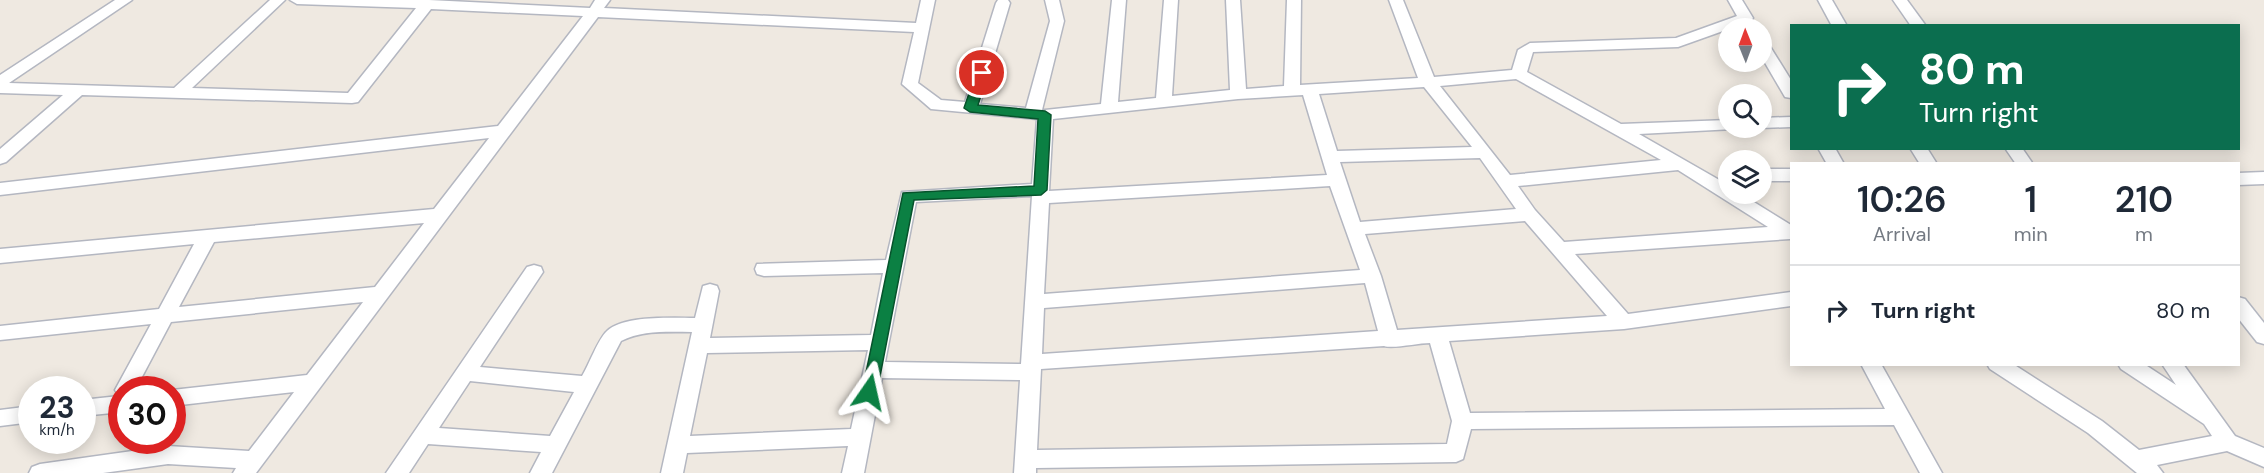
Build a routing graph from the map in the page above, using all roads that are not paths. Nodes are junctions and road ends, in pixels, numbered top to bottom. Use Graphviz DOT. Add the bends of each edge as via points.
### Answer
graph roads {
  1 [pos="125,0"];
  2 [pos="278,0"];
  3 [pos="297,0"];
  4 [pos="928,0"];
  5 [pos="1052,0"];
  6 [pos="1119,0"];
  7 [pos="1171,0"];
  8 [pos="1233,0"];
  9 [pos="1294,0"];
  10 [pos="1396,0"];
  11 [pos="1735,0"];
  12 [pos="1825,0"];
  13 [pos="1900,0"];
  14 [pos="379,1"];
  15 [pos="1003,3"];
  16 [pos="427,4"];
  17 [pos="599,5"];
  18 [pos="1746,18"];
  19 [pos="1839,24"];
  20 [pos="1918,24"];
  21 [pos="922,28"];
  22 [pos="1718,31"];
  23 [pos="1772,61"];
  24 [pos="1520,74"];
  25 [pos="0,82"];
  26 [pos="1428,82"];
  27 [pos="0,88"];
  28 [pos="78,90"];
  29 [pos="1310,90"];
  30 [pos="1292,91"];
  31 [pos="1790,91"];
  32 [pos="178,93"];
  33 [pos="1238,94"];
  34 [pos="1164,102"];
  35 [pos="970,108"];
  36 [pos="1109,108"];
  37 [pos="1039,115"];
  38 [pos="1790,122"];
  39 [pos="1772,123"];
  40 [pos="1718,125"];
  41 [pos="1618,129"];
  42 [pos="504,131"];
  43 [pos="1485,152"];
  44 [pos="0,158"];
  45 [pos="1330,158"];
  46 [pos="1681,164"];
  47 [pos="1772,175"];
  48 [pos="1790,175"];
  49 [pos="1718,176"];
  50 [pos="1702,177"];
  51 [pos="2264,178"];
  52 [pos="2240,179"];
  53 [pos="1337,180"];
  54 [pos="1506,182"];
  55 [pos="1718,187"];
  56 [pos="0,189"];
  57 [pos="1040,194"];
  58 [pos="1745,204"];
  59 [pos="1529,214"];
  60 [pos="441,215"];
  61 [pos="1354,229"];
  62 [pos="1790,232"];
  63 [pos="208,236"];
  64 [pos="1559,249"];
  65 [pos="0,256"];
  66 [pos="894,266"];
  67 [pos="764,269"];
  68 [pos="534,272"];
  69 [pos="1372,276"];
  70 [pos="710,291"];
  71 [pos="381,293"];
  72 [pos="1790,299"];
  73 [pos="1035,302"];
  74 [pos="2240,307"];
  75 [pos="163,316"];
  76 [pos="1624,322"];
  77 [pos="703,325"];
  78 [pos="0,333"];
  79 [pos="1438,336"];
  80 [pos="2264,337"];
  81 [pos="1390,340"];
  82 [pos="879,342"];
  83 [pos="699,346"];
  84 [pos="1872,366"];
  85 [pos="2000,366"];
  86 [pos="2131,366"];
  87 [pos="2173,366"];
  88 [pos="1031,367"];
  89 [pos="874,370"];
  90 [pos="465,373"];
  91 [pos="133,376"];
  92 [pos="314,382"];
  93 [pos="589,385"];
  94 [pos="186,396"];
  95 [pos="18,416"];
  96 [pos="1900,417"];
  97 [pos="0,418"];
  98 [pos="2211,418"];
  99 [pos="1462,421"];
  100 [pos="423,435"];
  101 [pos="860,437"];
  102 [pos="2228,442"];
  103 [pos="556,445"];
  104 [pos="678,445"];
  105 [pos="2264,458"];
  106 [pos="1026,466"];
  107 [pos="2144,466"];
  108 [pos="249,467"];
  109 [pos="40,473"];
  110 [pos="397,473"];
  111 [pos="541,473"];
  112 [pos="672,473"];
  113 [pos="853,473"];
  114 [pos="1931,473"];
  1 -- 25 [label="street"];
  2 -- 32 [label="street"];
  3 -- 14 [label="street"];
  4 -- 21 [label="street"];
  5 -- 37 [label="street" via="1057,21"];
  6 -- 36 [label="street"];
  7 -- 34 [label="street"];
  8 -- 33 [label="street"];
  9 -- 30 [label="street"];
  10 -- 26 [label="street"];
  11 -- 18 [label="street"];
  12 -- 19 [label="street"];
  13 -- 20 [label="street"];
  14 -- 16 [label="street"];
  15 -- 35 [label="street"];
  16 -- 17 [label="street"];
  16 -- 32 [label="street" via="352,98"];
  17 -- 21 [label="street"];
  17 -- 42 [label="street"];
  21 -- 35 [label="street" via="910,84 937,105"];
  22 -- 24 [label="street" via="1678,42 1530,48 1526,50"];
  23 -- 31 [label="street"];
  24 -- 26 [label="street"];
  24 -- 41 [label="street"];
  26 -- 29 [label="street"];
  26 -- 43 [label="street"];
  27 -- 28 [label="street"];
  28 -- 32 [label="street"];
  28 -- 44 [label="street"];
  29 -- 30 [label="street"];
  29 -- 45 [label="street"];
  30 -- 33 [label="street"];
  33 -- 34 [label="street"];
  34 -- 36 [label="street"];
  35 -- 37 [label="street"];
  36 -- 37 [label="street"];
  37 -- 57 [label="street"];
  38 -- 39 [label="street"];
  40 -- 41 [label="street"];
  41 -- 46 [label="street"];
  42 -- 56 [label="street"];
  42 -- 60 [label="street"];
  43 -- 45 [label="street"];
  43 -- 54 [label="street"];
  45 -- 53 [label="street"];
  46 -- 50 [label="street"];
  46 -- 54 [label="street"];
  47 -- 48 [label="street"];
  49 -- 50 [label="street"];
  50 -- 55 [label="street"];
  51 -- 52 [label="street"];
  53 -- 57 [label="street"];
  53 -- 61 [label="street"];
  54 -- 59 [label="street"];
  57 -- 66 [label="street" via="908,196"];
  57 -- 73 [label="street"];
  58 -- 62 [label="street"];
  59 -- 61 [label="street"];
  59 -- 64 [label="street"];
  60 -- 63 [label="street"];
  60 -- 71 [label="street"];
  61 -- 69 [label="street"];
  62 -- 64 [label="street"];
  63 -- 65 [label="street"];
  63 -- 75 [label="street"];
  64 -- 76 [label="street"];
  66 -- 67 [label="street"];
  66 -- 82 [label="street"];
  68 -- 90 [label="street"];
  69 -- 73 [label="street"];
  69 -- 81 [label="street"];
  70 -- 77 [label="street"];
  71 -- 75 [label="street"];
  71 -- 92 [label="street"];
  72 -- 76 [label="street"];
  73 -- 88 [label="street"];
  74 -- 80 [label="street"];
  75 -- 78 [label="street"];
  75 -- 91 [label="street"];
  76 -- 79 [label="street"];
  77 -- 83 [label="street"];
  77 -- 93 [label="street" via="624,330 614,336"];
  79 -- 81 [label="street"];
  79 -- 99 [label="street"];
  81 -- 88 [label="street"];
  82 -- 83 [label="street"];
  82 -- 89 [label="street"];
  83 -- 104 [label="street"];
  84 -- 96 [label="street"];
  85 -- 107 [label="street" via="2095,427"];
  86 -- 98 [label="street"];
  87 -- 98 [label="street"];
  88 -- 89 [label="street"];
  88 -- 106 [label="street"];
  89 -- 101 [label="street"];
  90 -- 93 [label="street"];
  90 -- 100 [label="street"];
  92 -- 94 [label="street"];
  92 -- 108 [label="street"];
  93 -- 103 [label="street"];
  95 -- 97 [label="street"];
  96 -- 99 [label="street"];
  96 -- 114 [label="street"];
  98 -- 102 [label="street"];
  99 -- 106 [label="street" via="1456,453"];
  100 -- 103 [label="street"];
  100 -- 110 [label="street"];
  101 -- 104 [label="street"];
  101 -- 113 [label="street"];
  102 -- 105 [label="street"];
  102 -- 107 [label="street"];
  103 -- 111 [label="street"];
  104 -- 112 [label="street"];
  108 -- 109 [label="street" via="168,455"];
}
